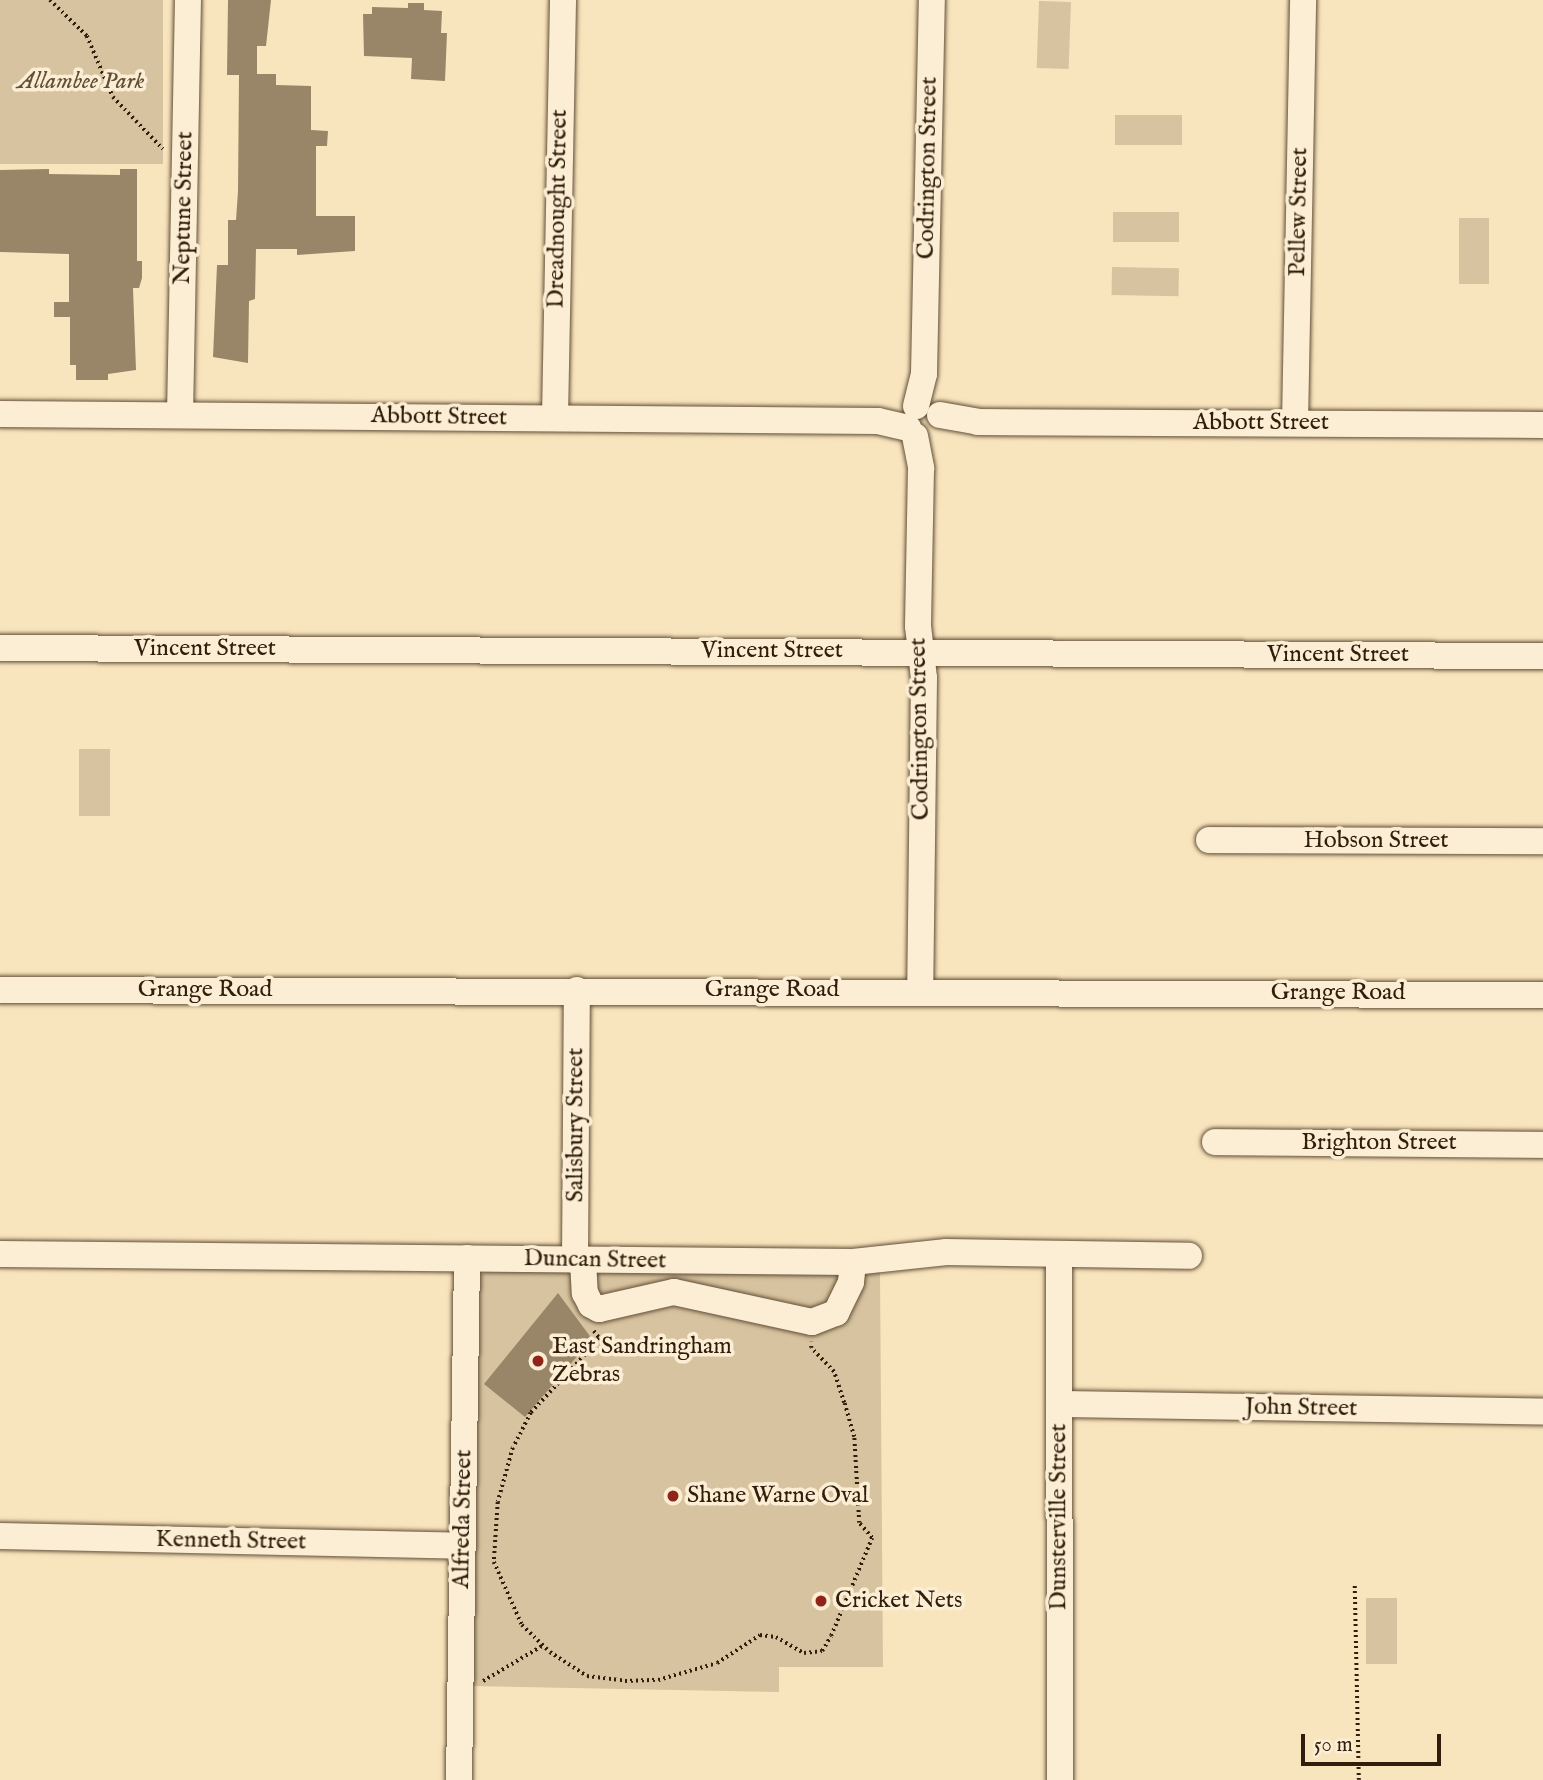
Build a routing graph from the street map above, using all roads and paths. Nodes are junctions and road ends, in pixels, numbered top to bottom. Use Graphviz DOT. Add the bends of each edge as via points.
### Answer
graph roads {
  1 [pos="50,0"];
  2 [pos="188,0"];
  3 [pos="563,0"];
  4 [pos="1303,0"];
  5 [pos="931,1"];
  6 [pos="185,168"];
  7 [pos="0,414"];
  8 [pos="180,415"];
  9 [pos="555,418"];
  10 [pos="923,422"];
  11 [pos="1295,423"];
  12 [pos="1543,425"];
  13 [pos="0,648"];
  14 [pos="921,652"];
  15 [pos="1543,656"];
  16 [pos="1209,840"];
  17 [pos="1543,841"];
  18 [pos="0,990"];
  19 [pos="578,990"];
  20 [pos="920,991"];
  21 [pos="1543,995"];
  22 [pos="1214,1142"];
  23 [pos="1543,1144"];
  24 [pos="0,1254"];
  25 [pos="1059,1255"];
  26 [pos="1189,1256"];
  27 [pos="467,1258"];
  28 [pos="579,1260"];
  29 [pos="853,1262"];
  30 [pos="812,1322"];
  31 [pos="592,1329"];
  32 [pos="1059,1404"];
  33 [pos="1543,1412"];
  34 [pos="0,1536"];
  35 [pos="462,1546"];
  36 [pos="1355,1586"];
  37 [pos="543,1645"];
  38 [pos="478,1683"];
  39 [pos="459,1780"];
  40 [pos="1060,1780"];
  41 [pos="1359,1780"];
  1 -- 6 [label="path" via="87,36 113,97 141,130"];
  2 -- 6 [label="street, Neptune Street"];
  3 -- 9 [label="street, Dreadnought Street"];
  4 -- 11 [label="street, Pellew Street"];
  5 -- 10 [label="street, Codrington Street"];
  6 -- 8 [label="street, Neptune Street"];
  7 -- 8 [label="street, Abbott Street"];
  8 -- 9 [label="street, Abbott Street"];
  9 -- 10 [label="street, Abbott Street"];
  10 -- 11 [label="street, Abbott Street"];
  10 -- 14 [label="street, Codrington Street"];
  11 -- 12 [label="street, Abbott Street"];
  13 -- 14 [label="street, Vincent Street"];
  14 -- 15 [label="street, Vincent Street"];
  14 -- 20 [label="street, Codrington Street"];
  16 -- 17 [label="street, Hobson Street"];
  18 -- 19 [label="street, Grange Road"];
  19 -- 20 [label="street, Grange Road"];
  19 -- 28 [label="street, Salisbury Street"];
  20 -- 21 [label="street, Grange Road"];
  22 -- 23 [label="street, Brighton Street"];
  24 -- 27 [label="street, Duncan Street"];
  25 -- 26 [label="street, Duncan Street"];
  25 -- 29 [label="street, Duncan Street" via="946,1252"];
  25 -- 32 [label="street, Dunsterville Street"];
  27 -- 28 [label="street, Duncan Street"];
  27 -- 35 [label="street, Alfreda Street"];
  28 -- 29 [label="street, Duncan Street"];
  28 -- 30 [label="street, Salisbury Street" via="585,1293 599,1309 674,1292"];
  29 -- 30 [label="street" via="851,1282 836,1313"];
  30 -- 37 [label="path" via="811,1348 834,1372 855,1437 859,1524 873,1538 822,1651 804,1653 776,1637 760,1635 717,1663 658,1680 625,1681 587,1676"];
  31 -- 37 [label="path" via="600,1339 531,1413 513,1448 498,1502 494,1562 522,1625"];
  32 -- 33 [label="street, John Street"];
  32 -- 40 [label="street, Dunsterville Street"];
  34 -- 35 [label="street, Kenneth Street"];
  35 -- 39 [label="street, Alfreda Street"];
  36 -- 41 [label="path"];
  37 -- 38 [label="path" via="510,1669"];
}
